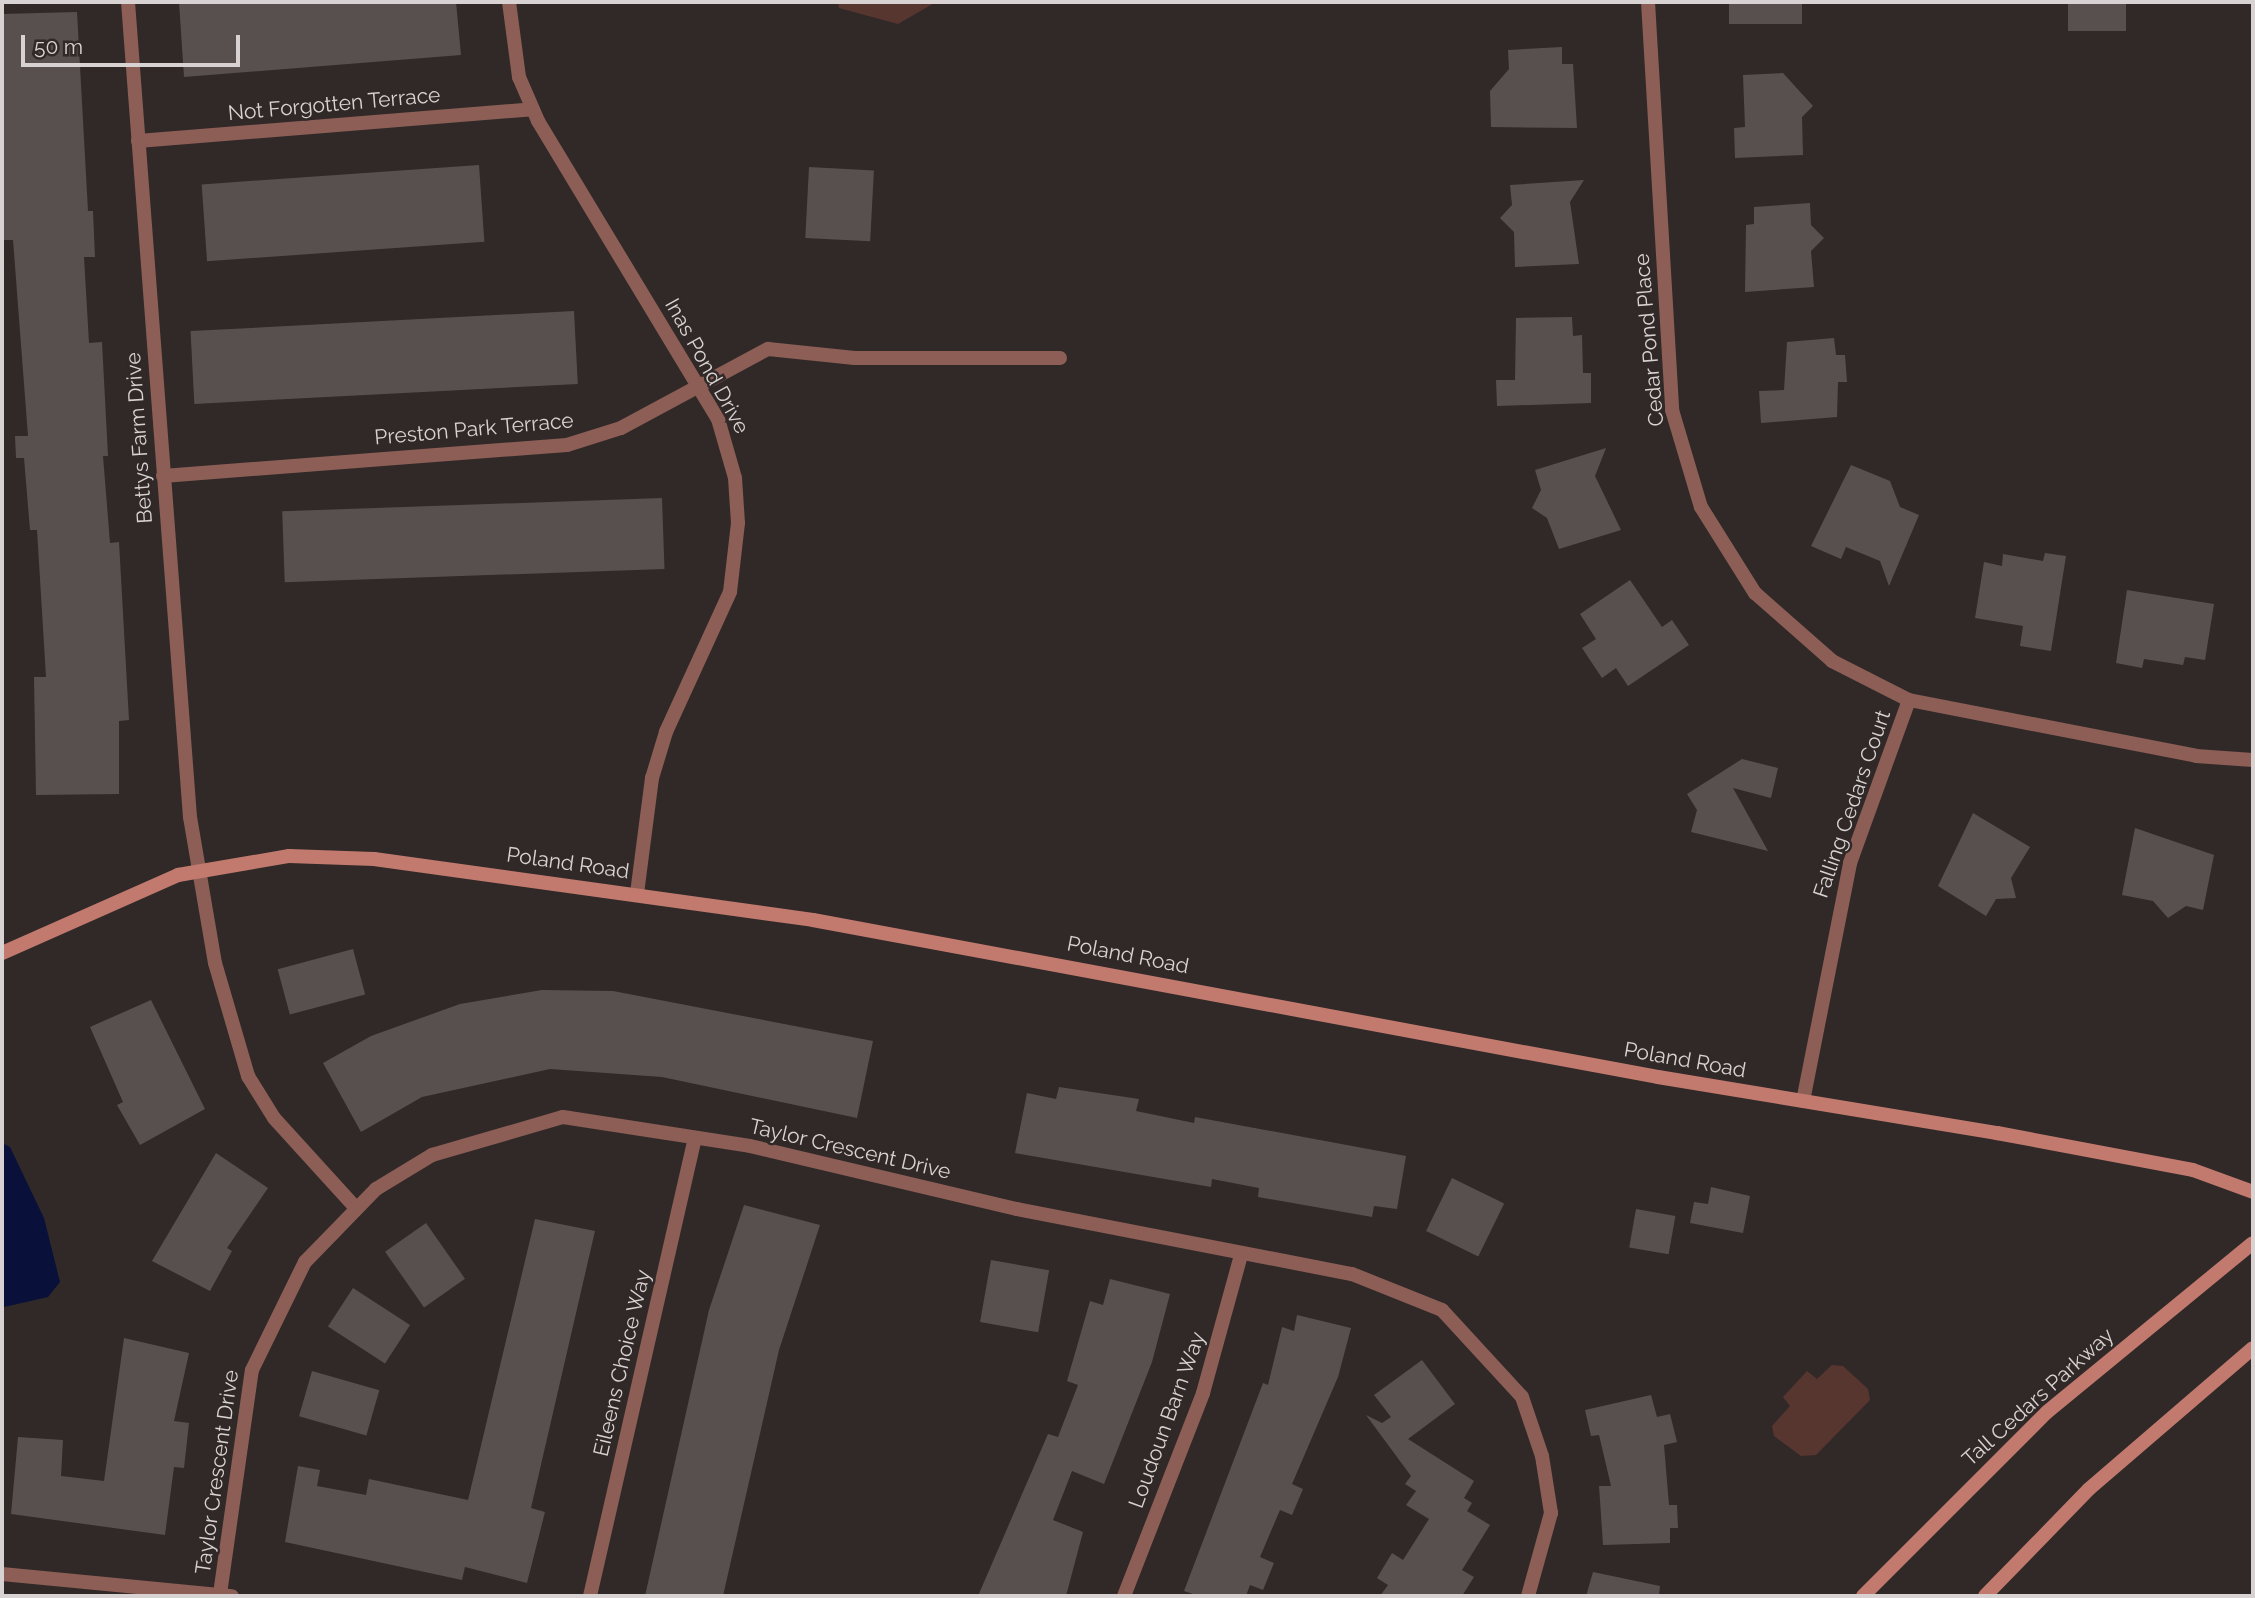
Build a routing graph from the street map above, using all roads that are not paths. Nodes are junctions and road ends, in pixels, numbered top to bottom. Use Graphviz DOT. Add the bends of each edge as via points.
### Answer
graph roads {
  1 [pos="128,2"];
  2 [pos="509,2"];
  3 [pos="1648,2"];
  4 [pos="533,109"];
  5 [pos="138,141"];
  6 [pos="1060,358"];
  7 [pos="699,386"];
  8 [pos="163,476"];
  9 [pos="1909,700"];
  10 [pos="2253,760"];
  11 [pos="199,871"];
  12 [pos="637,894"];
  13 [pos="2,953"];
  14 [pos="1803,1101"];
  15 [pos="695,1138"];
  16 [pos="2253,1192"];
  17 [pos="355,1207"];
  18 [pos="2253,1243"];
  19 [pos="1241,1255"];
  20 [pos="2253,1348"];
  21 [pos="2,1574"];
  22 [pos="226,1595"];
  23 [pos="590,1596"];
  24 [pos="1124,1596"];
  25 [pos="1528,1596"];
  26 [pos="1863,1596"];
  27 [pos="1985,1596"];
  1 -- 5 [label="street, Bettys Farm Drive"];
  2 -- 4 [label="street, Inas Pond Drive" via="519,77"];
  3 -- 9 [label="street, Cedar Pond Place" via="1672,410 1688,471 1719,541 1755,593 1832,661"];
  4 -- 5 [label="street, Not Forgotten Terrace"];
  4 -- 7 [label="street, Inas Pond Drive"];
  5 -- 8 [label="street, Bettys Farm Drive"];
  6 -- 7 [label="street, Preston Park Terrace" via="855,358 768,349"];
  7 -- 8 [label="street, Preston Park Terrace" via="621,428 567,445"];
  7 -- 12 [label="street, Inas Pond Drive" via="729,447 735,478 734,565 717,627 662,743"];
  8 -- 11 [label="street, Bettys Farm Drive"];
  9 -- 10 [label="street, Falling Cedars Court" via="2196,756"];
  9 -- 14 [label="street, Falling Cedars Court" via="1850,863"];
  11 -- 12 [label="street, Poland Road" via="289,856 374,859"];
  11 -- 13 [label="street, Poland Road" via="133,891"];
  11 -- 17 [label="street, Bettys Farm Drive" via="229,1026 248,1076 274,1118"];
  12 -- 14 [label="street, Poland Road" via="879,931"];
  14 -- 16 [label="street, Poland Road" via="2193,1170"];
  15 -- 17 [label="street, Taylor Crescent Drive" via="563,1117 432,1155"];
  15 -- 19 [label="street, Taylor Crescent Drive"];
  15 -- 23 [label="street, Eileens Choice Way"];
  17 -- 22 [label="street, Taylor Crescent Drive" via="304,1262 255,1359"];
  18 -- 26 [label="street, Tall Cedars Parkway" via="2047,1412"];
  19 -- 24 [label="street, Loudoun Barn Way" via="1203,1393"];
  19 -- 25 [label="street, Taylor Crescent Drive" via="1386,1286 1442,1310 1481,1347 1522,1397 1542,1456 1551,1513"];
  20 -- 27 [label="street" via="2089,1489"];
  21 -- 22 [label="street"];
}
